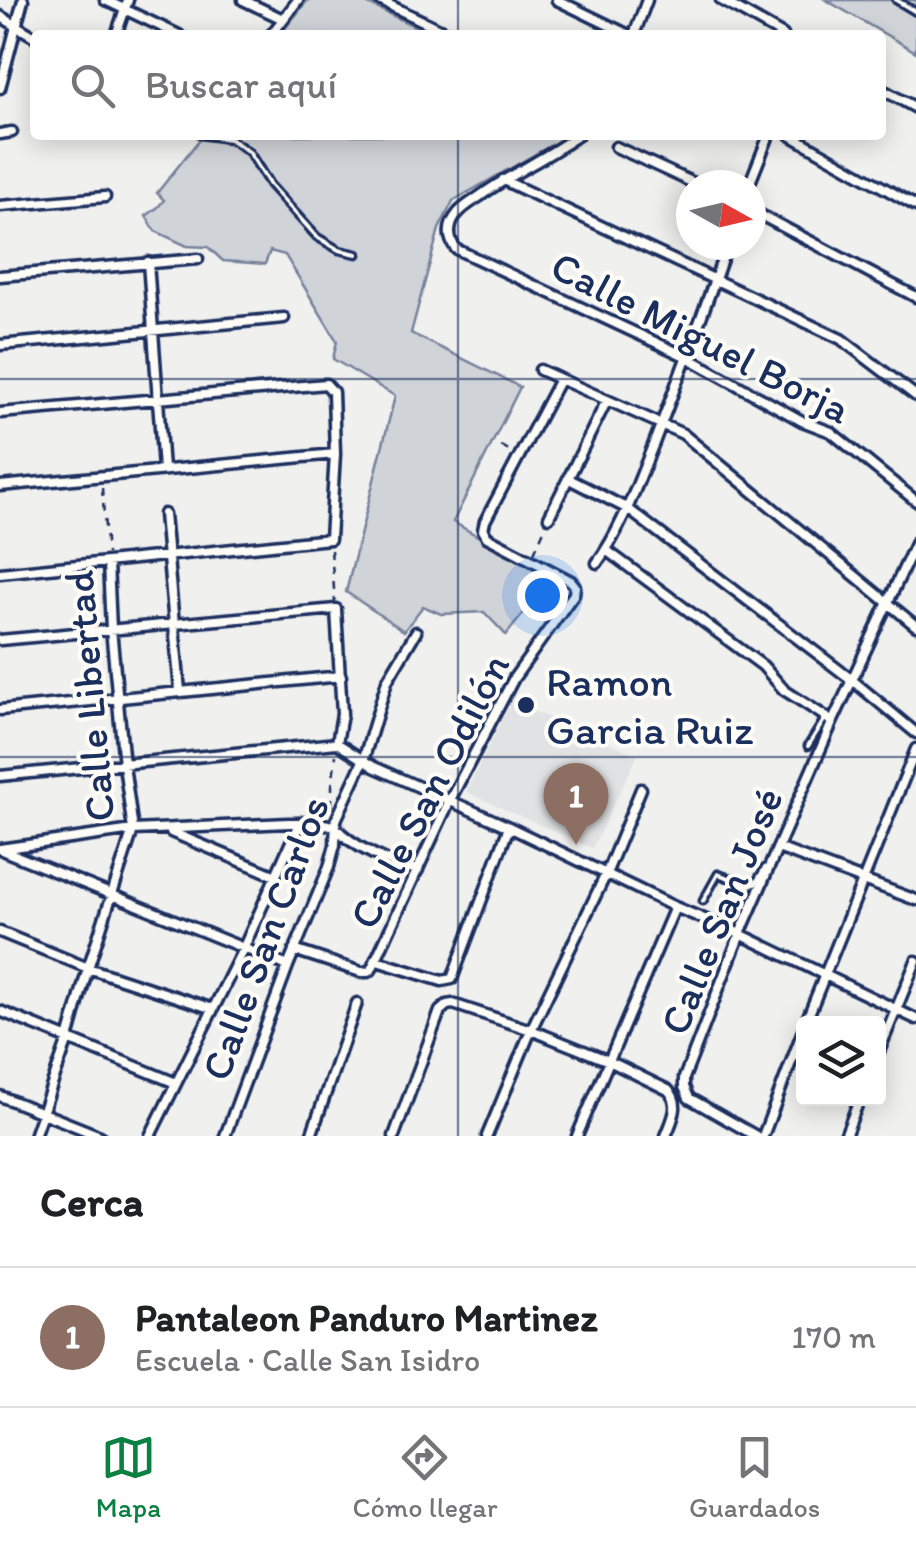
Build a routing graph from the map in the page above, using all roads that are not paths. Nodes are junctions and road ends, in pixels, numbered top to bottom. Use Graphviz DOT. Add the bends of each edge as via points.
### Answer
graph roads {
  1 [pos="23,0"];
  2 [pos="105,0"];
  3 [pos="244,0"];
  4 [pos="298,0"];
  5 [pos="379,0"];
  6 [pos="557,0"];
  7 [pos="647,0"];
  8 [pos="721,0"];
  9 [pos="896,0"];
  10 [pos="126,5"];
  11 [pos="916,12"];
  12 [pos="0,16"];
  13 [pos="283,20"];
  14 [pos="16,26"];
  15 [pos="118,30"];
  16 [pos="170,30"];
  17 [pos="275,30"];
  18 [pos="442,30"];
  19 [pos="621,30"];
  20 [pos="634,30"];
  21 [pos="774,30"];
  22 [pos="30,34"];
  23 [pos="0,88"];
  24 [pos="886,92"];
  25 [pos="916,108"];
  26 [pos="12,132"];
  27 [pos="0,134"];
  28 [pos="232,140"];
  29 [pos="570,140"];
  30 [pos="767,140"];
  31 [pos="799,140"];
  32 [pos="616,147"];
  33 [pos="755,170"];
  34 [pos="676,175"];
  35 [pos="502,180"];
  36 [pos="105,197"];
  37 [pos="0,206"];
  38 [pos="916,206"];
  39 [pos="766,218"];
  40 [pos="358,254"];
  41 [pos="198,259"];
  42 [pos="722,260"];
  43 [pos="148,262"];
  44 [pos="0,276"];
  45 [pos="715,281"];
  46 [pos="916,298"];
  47 [pos="284,318"];
  48 [pos="153,330"];
  49 [pos="0,345"];
  50 [pos="687,358"];
  51 [pos="540,370"];
  52 [pos="560,379"];
  53 [pos="916,396"];
  54 [pos="158,397"];
  55 [pos="607,400"];
  56 [pos="0,413"];
  57 [pos="661,424"];
  58 [pos="334,454"];
  59 [pos="163,469"];
  60 [pos="568,480"];
  61 [pos="0,486"];
  62 [pos="916,501"];
  63 [pos="628,509"];
  64 [pos="164,514"];
  65 [pos="550,517"];
  66 [pos="916,542"];
  67 [pos="606,550"];
  68 [pos="168,555"];
  69 [pos="108,563"];
  70 [pos="597,563"];
  71 [pos="0,573"];
  72 [pos="888,603"];
  73 [pos="174,623"];
  74 [pos="916,626"];
  75 [pos="111,629"];
  76 [pos="416,632"];
  77 [pos="0,640"];
  78 [pos="341,676"];
  79 [pos="852,680"];
  80 [pos="180,691"];
  81 [pos="118,696"];
  82 [pos="0,710"];
  83 [pos="829,720"];
  84 [pos="916,733"];
  85 [pos="339,745"];
  86 [pos="808,746"];
  87 [pos="916,749"];
  88 [pos="362,760"];
  89 [pos="124,765"];
  90 [pos="0,776"];
  91 [pos="640,789"];
  92 [pos="450,800"];
  93 [pos="302,822"];
  94 [pos="335,823"];
  95 [pos="508,827"];
  96 [pos="134,830"];
  97 [pos="167,830"];
  98 [pos="778,848"];
  99 [pos="0,849"];
  100 [pos="418,870"];
  101 [pos="606,874"];
  102 [pos="276,876"];
  103 [pos="862,880"];
  104 [pos="114,894"];
  105 [pos="916,900"];
  106 [pos="703,901"];
  107 [pos="675,907"];
  108 [pos="0,932"];
  109 [pos="740,934"];
  110 [pos="244,947"];
  111 [pos="294,950"];
  112 [pos="377,961"];
  113 [pos="916,961"];
  114 [pos="288,966"];
  115 [pos="88,968"];
  116 [pos="823,974"];
  117 [pos="357,1004"];
  118 [pos="213,1009"];
  119 [pos="897,1009"];
  120 [pos="0,1011"];
  121 [pos="808,1016"];
  122 [pos="916,1018"];
  123 [pos="531,1030"];
  124 [pos="886,1035"];
  125 [pos="68,1039"];
  126 [pos="796,1047"];
  127 [pos="608,1061"];
  128 [pos="176,1084"];
  129 [pos="0,1096"];
  130 [pos="857,1106"];
  131 [pos="43,1115"];
  132 [pos="34,1136"];
  133 [pos="100,1136"];
  134 [pos="150,1136"];
  135 [pos="225,1136"];
  136 [pos="311,1136"];
  137 [pos="394,1136"];
  138 [pos="487,1136"];
  139 [pos="577,1136"];
  140 [pos="666,1136"];
  141 [pos="756,1136"];
  142 [pos="763,1136"];
  143 [pos="845,1136"];
  1 -- 14 [label="street"];
  2 -- 10 [label="street"];
  3 -- 13 [label="street"];
  4 -- 13 [label="street"];
  5 -- 18 [label="street"];
  6 -- 19 [label="street"];
  7 -- 20 [label="street"];
  8 -- 21 [label="street"];
  9 -- 11 [label="lane"];
  10 -- 15 [label="street"];
  10 -- 16 [label="street"];
  12 -- 14 [label="street"];
  13 -- 17 [label="street"];
  14 -- 22 [label="street"];
  14 -- 23 [label="street"];
  24 -- 25 [label="street"];
  26 -- 27 [label="street"];
  28 -- 40 [label="lane" via="249,152 317,238"];
  29 -- 35 [label="street"];
  30 -- 33 [label="street"];
  31 -- 38 [label="street"];
  32 -- 34 [label="street"];
  35 -- 45 [label="street"];
  35 -- 50 [label="street, Calle Miguel Borja" via="459,212 450,230 456,248"];
  36 -- 37 [label="street"];
  39 -- 46 [label="street"];
  41 -- 43 [label="street"];
  42 -- 45 [label="street"];
  43 -- 44 [label="street"];
  43 -- 48 [label="street"];
  45 -- 50 [label="street"];
  45 -- 53 [label="street" via="841,339"];
  47 -- 48 [label="street"];
  48 -- 49 [label="street"];
  48 -- 54 [label="street"];
  50 -- 57 [label="street"];
  50 -- 62 [label="street, Calle Miguel Borja" via="836,436"];
  51 -- 52 [label="street"];
  52 -- 55 [label="street"];
  52 -- 92 [label="street, Calle San Odilón" via="483,530 571,581 574,594 514,678"];
  54 -- 56 [label="street"];
  54 -- 58 [label="street" via="329,385"];
  54 -- 59 [label="street"];
  55 -- 57 [label="street"];
  55 -- 60 [label="street"];
  57 -- 63 [label="street"];
  57 -- 72 [label="street" via="683,434"];
  58 -- 59 [label="street"];
  58 -- 68 [label="street" via="330,539"];
  59 -- 61 [label="street"];
  60 -- 63 [label="street"];
  60 -- 65 [label="street"];
  63 -- 67 [label="street"];
  63 -- 79 [label="street"];
  64 -- 68 [label="street"];
  66 -- 72 [label="street, Calle San José"];
  67 -- 70 [label="street"];
  67 -- 83 [label="street"];
  68 -- 69 [label="street"];
  68 -- 73 [label="street"];
  69 -- 71 [label="street"];
  69 -- 75 [label="street, Calle Libertad"];
  72 -- 74 [label="street"];
  72 -- 79 [label="street, Calle San José"];
  73 -- 75 [label="street"];
  73 -- 78 [label="street, Calle San Carlos" via="336,608"];
  73 -- 80 [label="street"];
  75 -- 77 [label="street"];
  75 -- 81 [label="street, Calle Libertad"];
  76 -- 88 [label="street, Calle San Carlos" via="388,681"];
  78 -- 80 [label="street"];
  78 -- 85 [label="street, Calle San Carlos"];
  79 -- 83 [label="street, Calle San José"];
  79 -- 84 [label="street"];
  80 -- 81 [label="street"];
  81 -- 82 [label="street"];
  81 -- 89 [label="street, Calle Libertad"];
  83 -- 86 [label="lane"];
  83 -- 98 [label="street, Calle San José"];
  85 -- 88 [label="street"];
  85 -- 89 [label="street"];
  87 -- 103 [label="street"];
  88 -- 92 [label="street"];
  88 -- 94 [label="street, Calle San Carlos"];
  89 -- 90 [label="street"];
  89 -- 96 [label="street, Calle Libertad"];
  91 -- 101 [label="street"];
  92 -- 95 [label="street"];
  92 -- 100 [label="street, Calle San Odilón"];
  93 -- 94 [label="street"];
  93 -- 97 [label="street"];
  93 -- 102 [label="street"];
  94 -- 100 [label="street" via="348,840"];
  94 -- 111 [label="street, Calle San Carlos" via="333,853"];
  95 -- 101 [label="street"];
  95 -- 112 [label="street" via="450,981"];
  96 -- 97 [label="street"];
  96 -- 99 [label="street"];
  96 -- 104 [label="street, Calle Libertad"];
  97 -- 102 [label="street"];
  98 -- 103 [label="street"];
  98 -- 106 [label="lane" via="753,885 720,873"];
  98 -- 109 [label="street, Calle San José"];
  99 -- 104 [label="street"];
  100 -- 112 [label="street, Calle San Odilón"];
  101 -- 107 [label="street"];
  101 -- 123 [label="street"];
  102 -- 110 [label="street"];
  103 -- 105 [label="street"];
  103 -- 116 [label="street"];
  104 -- 110 [label="street"];
  104 -- 115 [label="street, Calle Libertad"];
  107 -- 109 [label="street"];
  107 -- 127 [label="street"];
  108 -- 115 [label="street"];
  109 -- 116 [label="street"];
  109 -- 141 [label="street, Calle San José" via="684,1087 689,1098"];
  110 -- 114 [label="street"];
  110 -- 118 [label="street"];
  111 -- 112 [label="street, Calle San Odilón" via="361,972"];
  111 -- 114 [label="street, Calle San Carlos"];
  113 -- 119 [label="street"];
  114 -- 135 [label="street, Calle San Carlos"];
  115 -- 118 [label="street"];
  115 -- 125 [label="street, Calle Libertad"];
  116 -- 119 [label="street"];
  116 -- 121 [label="street"];
  117 -- 136 [label="street"];
  118 -- 128 [label="street"];
  119 -- 122 [label="street"];
  119 -- 124 [label="street"];
  120 -- 125 [label="street"];
  123 -- 127 [label="street"];
  123 -- 137 [label="street" via="458,1006 440,1011"];
  123 -- 138 [label="street"];
  125 -- 128 [label="street"];
  125 -- 131 [label="street, Calle Libertad"];
  126 -- 142 [label="street"];
  127 -- 139 [label="street"];
  127 -- 140 [label="street, Calle San José" via="668,1090 676,1107"];
  128 -- 134 [label="street"];
  129 -- 131 [label="street"];
  130 -- 143 [label="street"];
  131 -- 132 [label="street, Calle Libertad"];
  131 -- 133 [label="street"];
}
